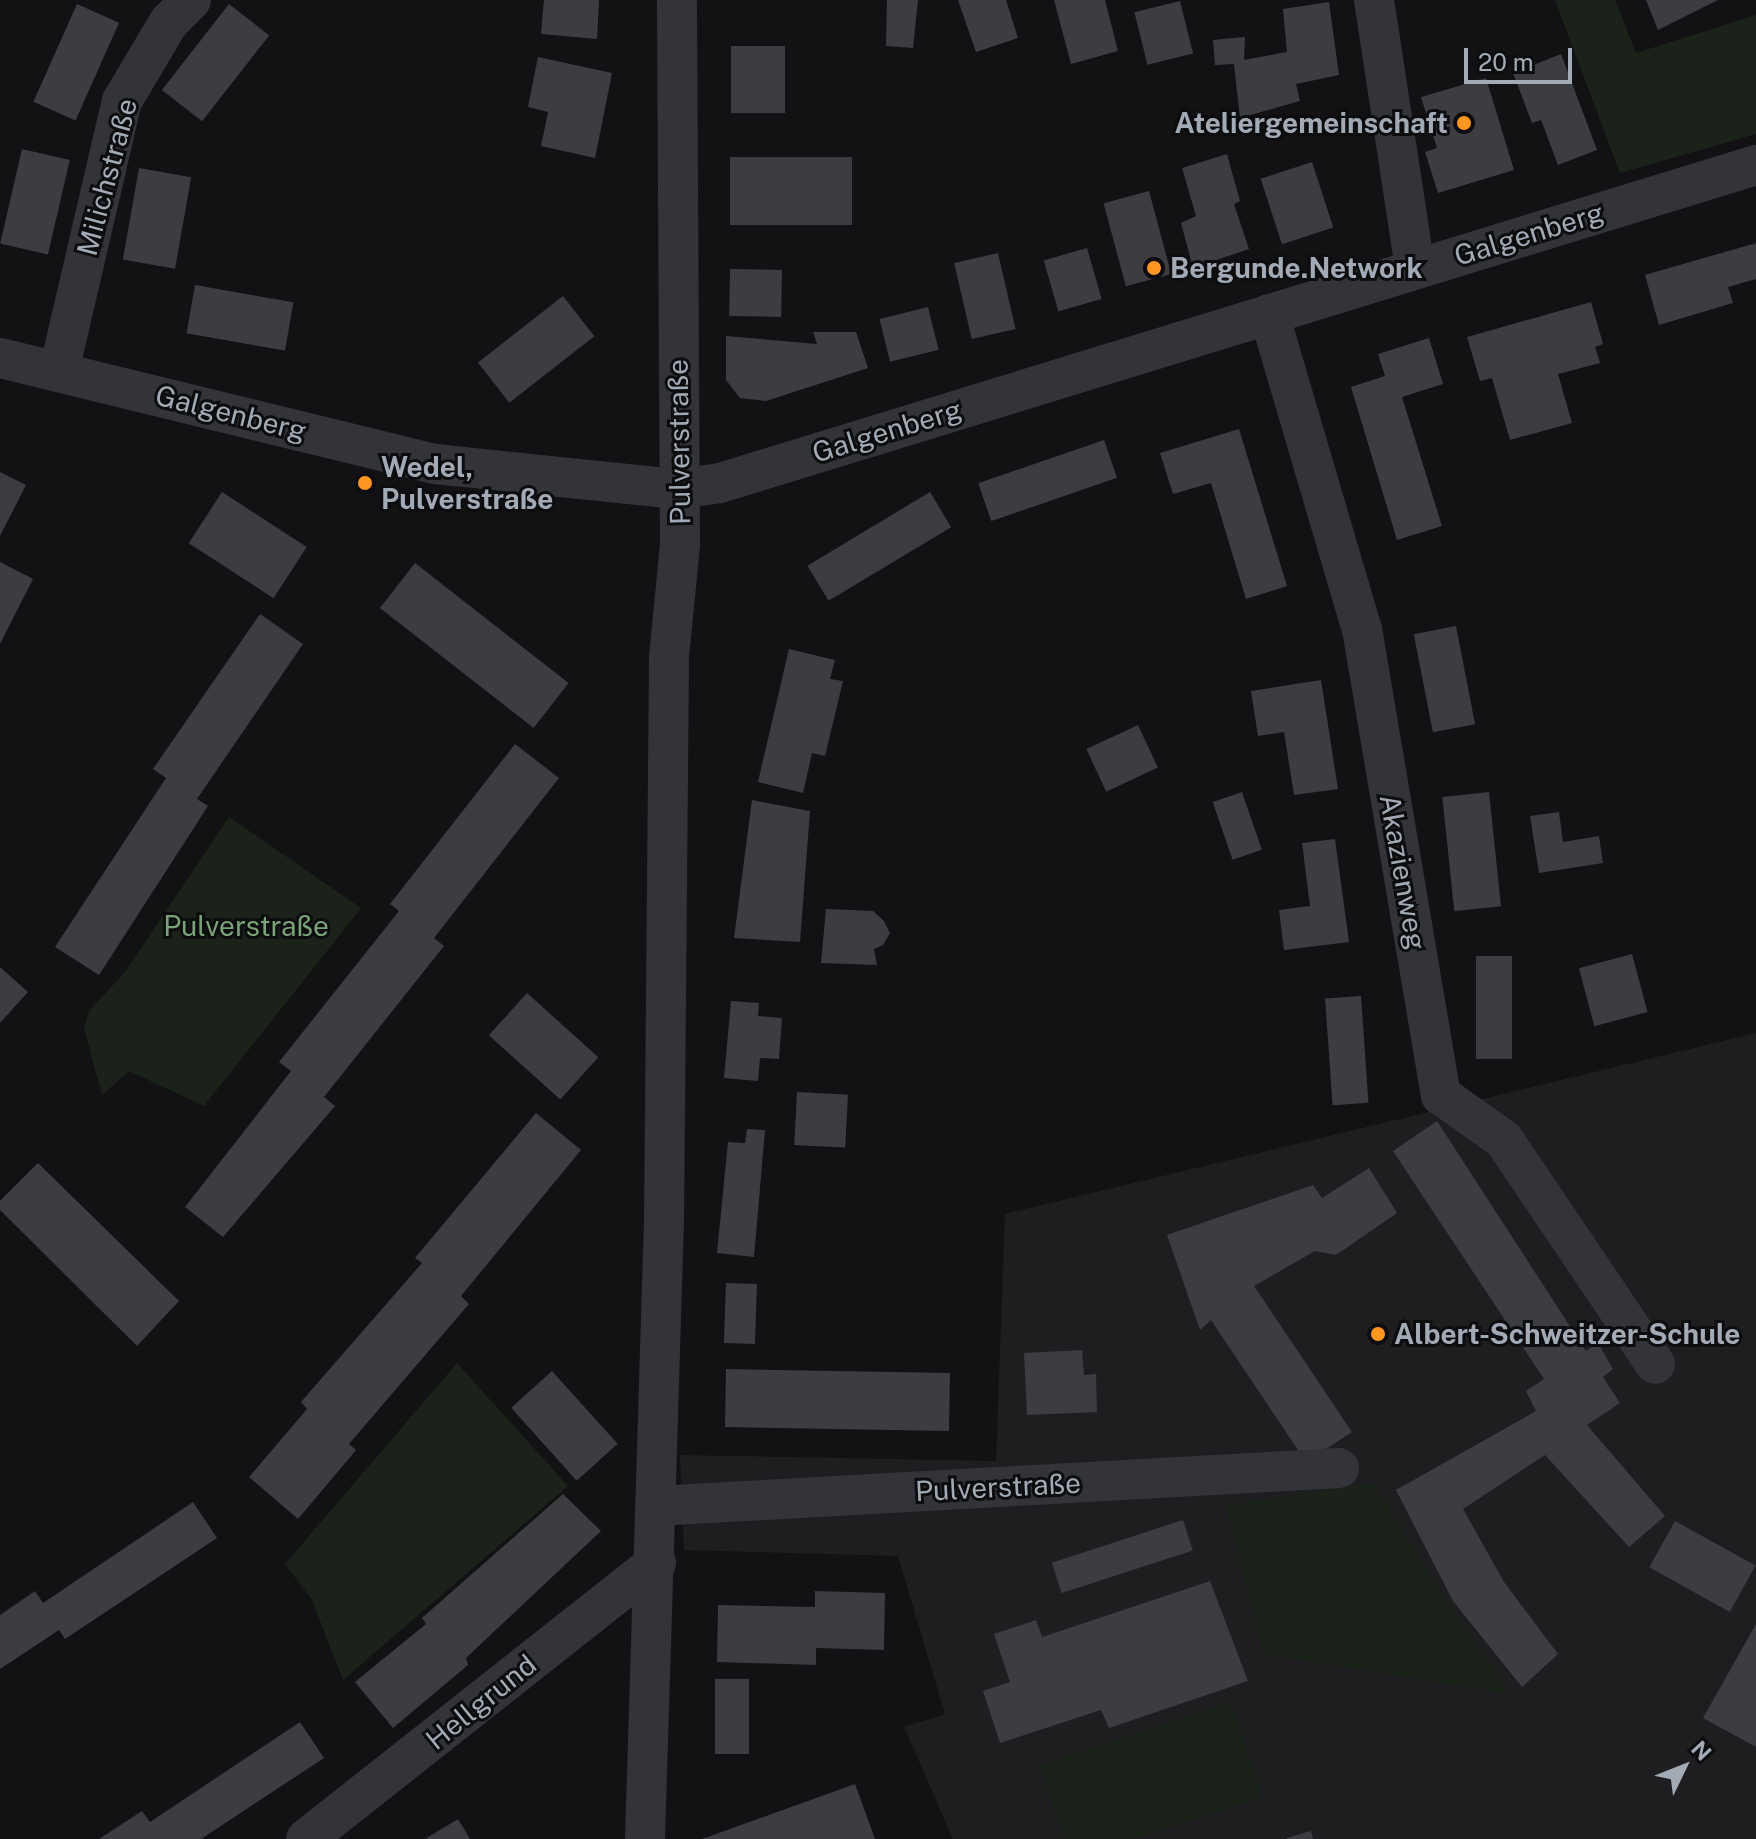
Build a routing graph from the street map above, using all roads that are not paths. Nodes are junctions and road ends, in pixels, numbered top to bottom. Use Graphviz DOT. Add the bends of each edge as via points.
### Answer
graph roads {
  1 [pos="191,0"];
  2 [pos="677,0"];
  3 [pos="1374,0"];
  4 [pos="1756,165"];
  5 [pos="1415,269"];
  6 [pos="1269,314"];
  7 [pos="0,358"];
  8 [pos="59,371"];
  9 [pos="678,489"];
  10 [pos="1655,1364"];
  11 [pos="1339,1468"];
  12 [pos="656,1506"];
  13 [pos="656,1563"];
  14 [pos="306,1839"];
  15 [pos="645,1839"];
  1 -- 8 [label="street, Milichstraße" via="169,22 122,101"];
  2 -- 9 [label="street, Pulverstraße"];
  3 -- 5 [label="street"];
  4 -- 5 [label="street, Galgenberg"];
  5 -- 6 [label="street, Galgenberg"];
  6 -- 9 [label="street, Galgenberg" via="720,483"];
  6 -- 10 [label="street, Akazienweg" via="1362,629 1441,1095 1504,1140"];
  7 -- 8 [label="street, Galgenberg"];
  8 -- 9 [label="street, Galgenberg" via="435,464"];
  9 -- 12 [label="street, Pulverstraße" via="680,545 669,657"];
  11 -- 12 [label="street, Pulverstraße"];
  12 -- 13 [label="street, Pulverstraße"];
  13 -- 14 [label="street, Hellgrund"];
  13 -- 15 [label="street, Pulverstraße"];
}
